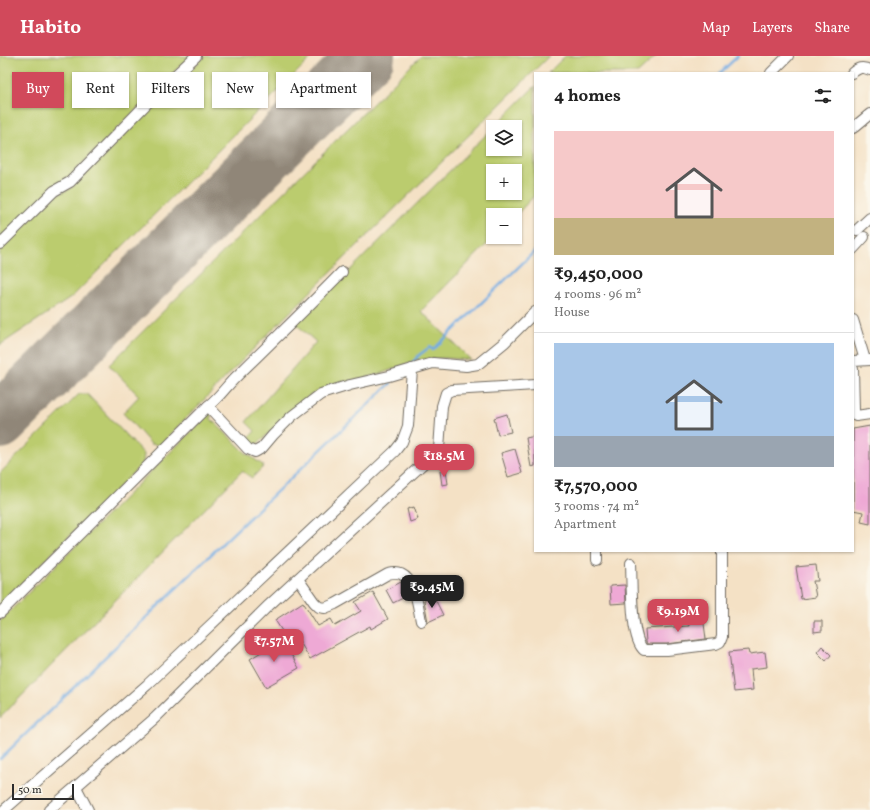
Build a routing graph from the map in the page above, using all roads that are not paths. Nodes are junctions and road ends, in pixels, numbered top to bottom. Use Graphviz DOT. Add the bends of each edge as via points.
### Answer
graph roads {
  1 [pos="196,56"];
  2 [pos="788,56"];
  3 [pos="870,70"];
  4 [pos="772,72"];
  5 [pos="853,72"];
  6 [pos="870,114"];
  7 [pos="854,127"];
  8 [pos="870,218"];
  9 [pos="0,244"];
  10 [pos="854,247"];
  11 [pos="342,272"];
  12 [pos="534,313"];
  13 [pos="854,323"];
  14 [pos="867,360"];
  15 [pos="854,361"];
  16 [pos="412,369"];
  17 [pos="534,385"];
  18 [pos="208,406"];
  19 [pos="854,411"];
  20 [pos="870,414"];
  21 [pos="722,552"];
  22 [pos="631,563"];
  23 [pos="298,579"];
  24 [pos="0,613"];
  25 [pos="421,621"];
  26 [pos="76,787"];
  27 [pos="4,810"];
  28 [pos="49,810"];
  29 [pos="88,810"];
  1 -- 9 [label="street" via="70,182 54,191"];
  2 -- 4 [label="street"];
  3 -- 5 [label="street" via="863,67"];
  6 -- 7 [label="street"];
  8 -- 10 [label="street"];
  11 -- 18 [label="street"];
  12 -- 16 [label="street" via="478,364 466,366 433,363"];
  13 -- 14 [label="street"];
  14 -- 15 [label="street"];
  16 -- 18 [label="street" via="321,394 292,416 262,448 255,452 248,449"];
  16 -- 27 [label="street" via="408,426 402,442 395,451 147,685"];
  17 -- 23 [label="street" via="452,390 446,393 442,406 439,449"];
  18 -- 24 [label="street"];
  19 -- 20 [label="street" via="856,416"];
  21 -- 22 [label="street" via="720,642 667,650 644,650 639,647 633,619"];
  23 -- 25 [label="street" via="314,602 325,608 388,574 401,574 412,588"];
  23 -- 26 [label="street" via="155,718"];
  26 -- 28 [label="street"];
  26 -- 29 [label="street"];
}
